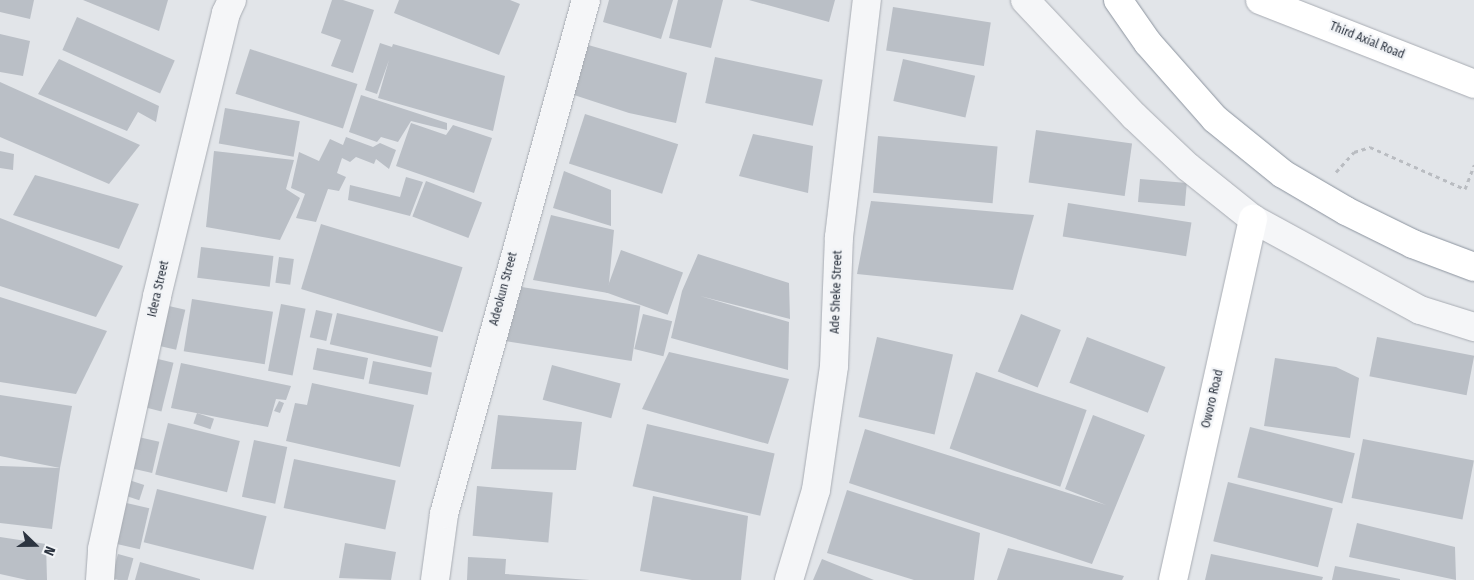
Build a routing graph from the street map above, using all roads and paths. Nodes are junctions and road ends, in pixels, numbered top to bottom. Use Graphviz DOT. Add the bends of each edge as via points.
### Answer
graph roads {
  1 [pos="232,0"];
  2 [pos="586,0"];
  3 [pos="867,0"];
  4 [pos="1025,0"];
  5 [pos="1118,0"];
  6 [pos="1260,0"];
  7 [pos="1474,84"];
  8 [pos="1370,147"];
  9 [pos="1474,165"];
  10 [pos="1253,219"];
  11 [pos="1474,267"];
  12 [pos="1474,327"];
  13 [pos="100,580"];
  14 [pos="435,580"];
  15 [pos="789,580"];
  16 [pos="1173,580"];
  1 -- 13 [label="street, Idera Street" via="157,296 102,549"];
  2 -- 14 [label="street, Adeokun Street" via="444,514"];
  3 -- 15 [label="street, Ade Sheke Street" via="839,237 834,366 816,490"];
  4 -- 10 [label="street" via="1134,116 1188,167"];
  5 -- 11 [label="main road, bridge" via="1148,43 1215,119 1283,174 1346,211 1413,244"];
  6 -- 7 [label="main road, Third Axial Road"];
  8 -- 9 [label="path" via="1465,189"];
  10 -- 12 [label="street" via="1420,310"];
  10 -- 16 [label="main road, Oworo Road"];
}
